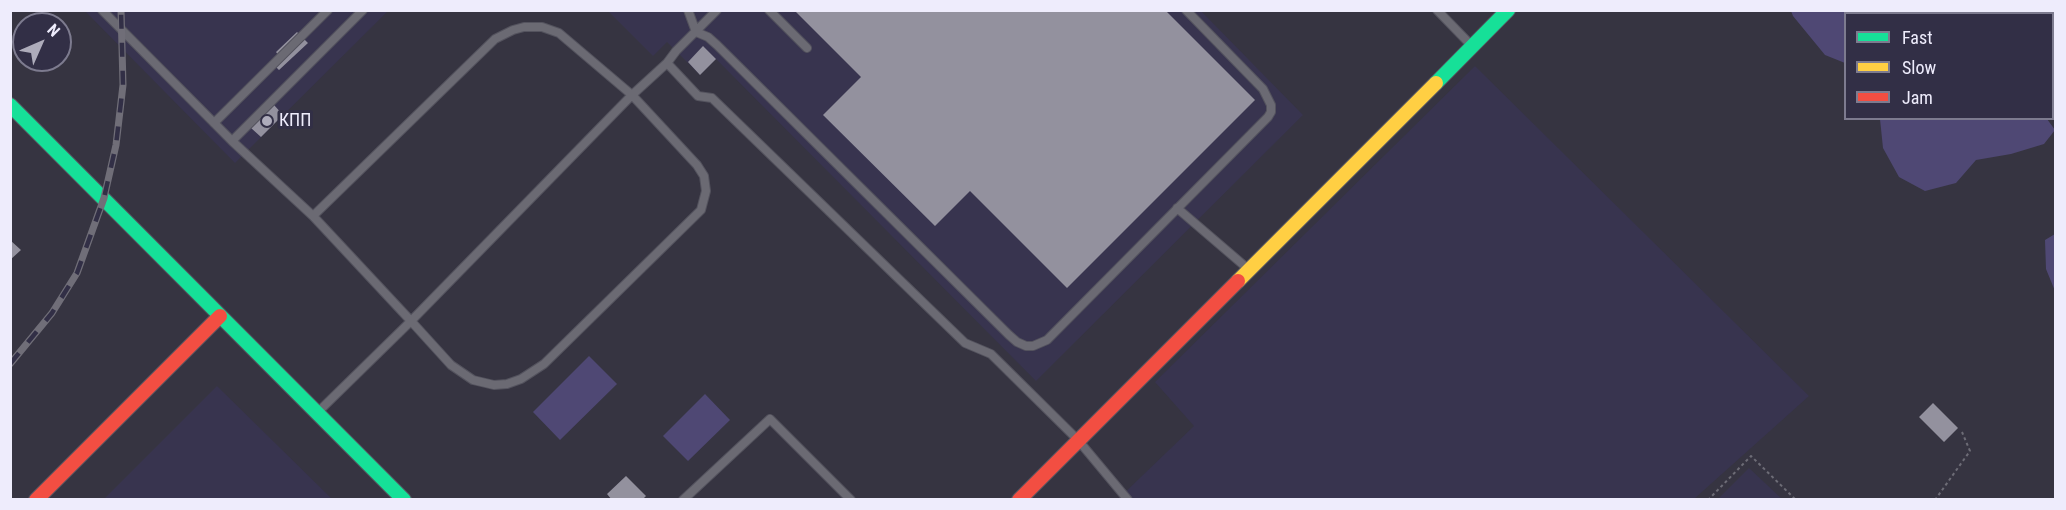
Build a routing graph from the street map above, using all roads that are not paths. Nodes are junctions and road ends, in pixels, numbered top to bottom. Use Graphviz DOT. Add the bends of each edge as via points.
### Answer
graph roads {
  1 [pos="102,10"];
  2 [pos="328,10"];
  3 [pos="363,10"];
  4 [pos="688,10"];
  5 [pos="717,10"];
  6 [pos="769,10"];
  7 [pos="1186,10"];
  8 [pos="1437,10"];
  9 [pos="1508,10"];
  10 [pos="696,32"];
  11 [pos="1472,46"];
  12 [pos="807,48"];
  13 [pos="667,63"];
  14 [pos="632,96"];
  15 [pos="10,105"];
  16 [pos="214,123"];
  17 [pos="232,141"];
  18 [pos="1177,208"];
  19 [pos="313,216"];
  20 [pos="1249,270"];
  21 [pos="220,316"];
  22 [pos="411,321"];
  23 [pos="317,413"];
  24 [pos="1078,440"];
  25 [pos="36,500"];
  26 [pos="404,500"];
  27 [pos="683,500"];
  28 [pos="850,500"];
  29 [pos="1019,500"];
  30 [pos="1128,500"];
  1 -- 16 [label="lane"];
  2 -- 16 [label="lane"];
  3 -- 17 [label="lane"];
  4 -- 10 [label="lane"];
  5 -- 10 [label="lane"];
  6 -- 12 [label="lane"];
  7 -- 18 [label="lane" via="1263,89 1271,112"];
  8 -- 11 [label="lane"];
  9 -- 11 [label="street"];
  10 -- 13 [label="lane"];
  10 -- 18 [label="lane" via="717,45 1009,335 1026,346 1047,340"];
  11 -- 20 [label="street"];
  13 -- 14 [label="lane"];
  13 -- 24 [label="lane" via="698,96 712,98 965,343 991,354"];
  14 -- 19 [label="lane" via="559,33 542,27 513,30 495,39"];
  14 -- 22 [label="lane"];
  14 -- 22 [label="lane" via="701,170 706,191 701,210 544,364 513,382 489,384 468,378"];
  15 -- 21 [label="street"];
  16 -- 17 [label="lane"];
  17 -- 19 [label="lane"];
  18 -- 20 [label="lane"];
  19 -- 22 [label="lane"];
  20 -- 24 [label="street"];
  21 -- 23 [label="street"];
  21 -- 25 [label="street"];
  22 -- 23 [label="lane"];
  23 -- 26 [label="street"];
  24 -- 29 [label="street"];
  24 -- 30 [label="lane"];
  27 -- 28 [label="lane" via="770,419"];
}
